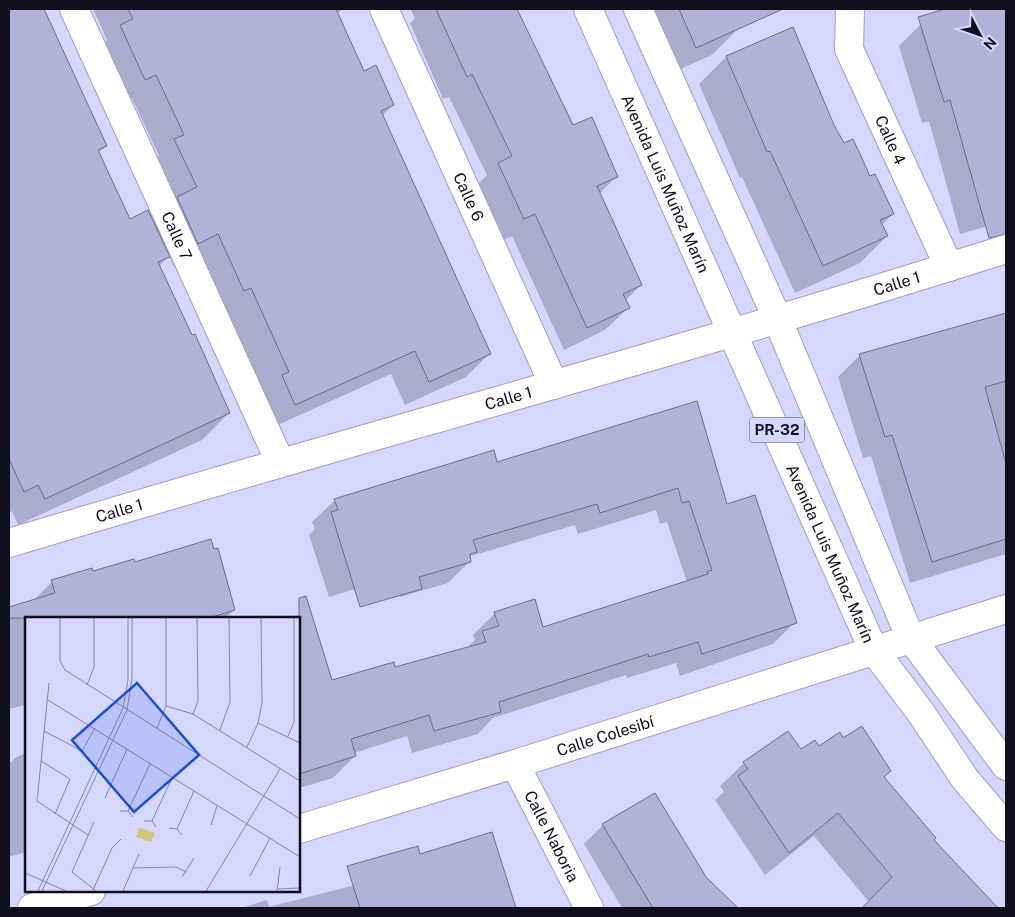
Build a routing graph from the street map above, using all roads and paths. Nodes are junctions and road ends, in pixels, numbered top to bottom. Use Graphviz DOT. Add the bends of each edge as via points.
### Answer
graph roads {
  1 [pos="74,9"];
  2 [pos="384,9"];
  3 [pos="588,9"];
  4 [pos="638,9"];
  5 [pos="850,9"];
  6 [pos="1006,249"];
  7 [pos="949,267"];
  8 [pos="777,318"];
  9 [pos="733,331"];
  10 [pos="554,385"];
  11 [pos="280,462"];
  12 [pos="9,541"];
  13 [pos="1006,608"];
  14 [pos="910,637"];
  15 [pos="873,650"];
  16 [pos="515,764"];
  17 [pos="1006,766"];
  18 [pos="1006,827"];
  19 [pos="300,829"];
  20 [pos="88,892"];
  21 [pos="32,908"];
  22 [pos="589,908"];
  1 -- 11 [label="street, Calle 7"];
  2 -- 10 [label="street, Calle 6"];
  3 -- 9 [label="street, Avenida Luis Muñoz Marín / PR-32"];
  4 -- 8 [label="street, PR-32"];
  5 -- 7 [label="street, Calle 4" via="849,49"];
  6 -- 7 [label="street, Calle 1"];
  7 -- 8 [label="street, Calle 1"];
  8 -- 9 [label="street, Calle 1"];
  8 -- 14 [label="street, PR-32"];
  9 -- 10 [label="street, Calle 1"];
  9 -- 15 [label="street, Avenida Luis Muñoz Marín / PR-32"];
  10 -- 11 [label="street, Calle 1"];
  11 -- 12 [label="street, Calle 1"];
  13 -- 14 [label="street, Calle Colesibí"];
  14 -- 15 [label="street, Calle Colesibí"];
  14 -- 17 [label="street, PR-32"];
  15 -- 16 [label="street, Calle Colesibí"];
  15 -- 18 [label="street, Avenida Luis Muñoz Marín / PR-32" via="965,779"];
  16 -- 19 [label="street, Calle Colesibí"];
  16 -- 22 [label="street, Calle Naboria"];
  20 -- 21 [label="street"];
}
